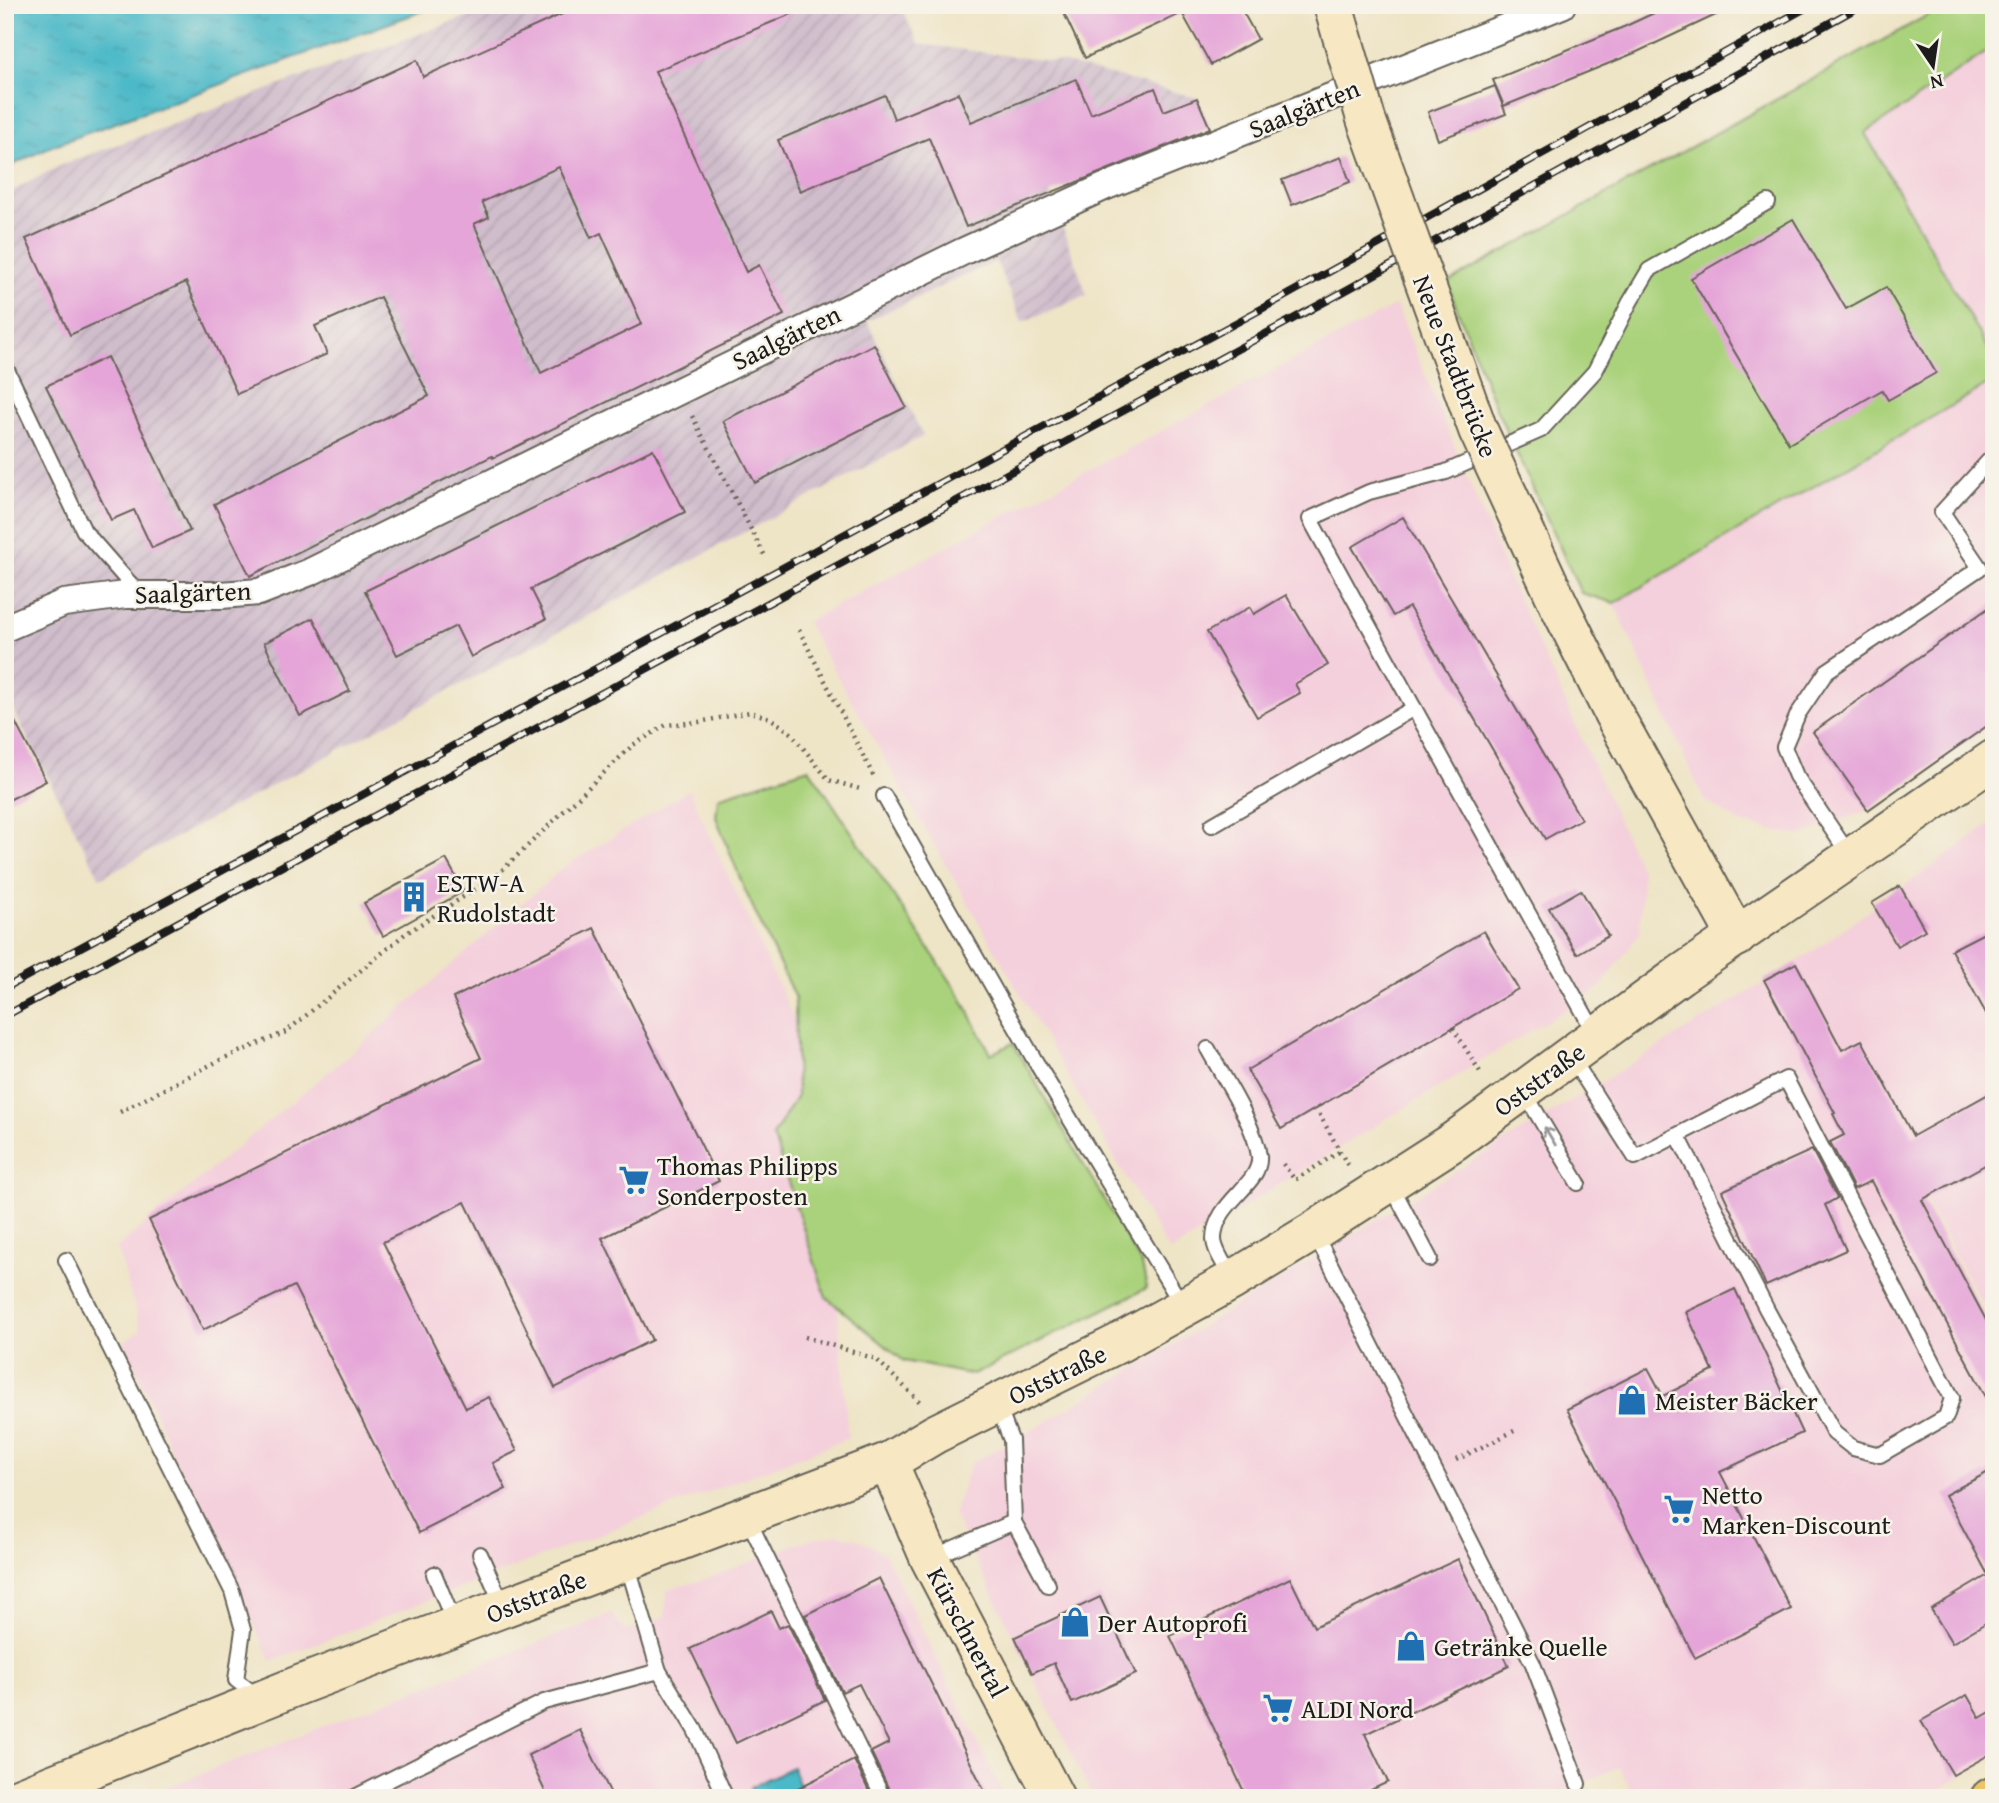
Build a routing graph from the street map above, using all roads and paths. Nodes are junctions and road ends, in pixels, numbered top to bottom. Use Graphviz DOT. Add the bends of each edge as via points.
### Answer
graph roads {
  1 [pos="1333,5"];
  2 [pos="1562,5"];
  3 [pos="1768,202"];
  4 [pos="5,366"];
  5 [pos="679,391"];
  6 [pos="1994,455"];
  7 [pos="766,558"];
  8 [pos="140,595"];
  9 [pos="5,628"];
  10 [pos="799,630"];
  11 [pos="1414,708"];
  12 [pos="1992,763"];
  13 [pos="884,796"];
  14 [pos="1212,825"];
  15 [pos="1850,857"];
  16 [pos="1737,937"];
  17 [pos="1453,1028"];
  18 [pos="1583,1046"];
  19 [pos="1208,1049"];
  20 [pos="1512,1098"];
  21 [pos="1316,1108"];
  22 [pos="120,1112"];
  23 [pos="1250,1129"];
  24 [pos="1678,1136"];
  25 [pos="1339,1152"];
  26 [pos="1578,1183"];
  27 [pos="1377,1189"];
  28 [pos="1314,1231"];
  29 [pos="1430,1259"];
  30 [pos="66,1260"];
  31 [pos="1233,1280"];
  32 [pos="1182,1306"];
  33 [pos="805,1337"];
  34 [pos="997,1404"];
  35 [pos="1518,1429"];
  36 [pos="935,1434"];
  37 [pos="1463,1457"];
  38 [pos="888,1462"];
  39 [pos="746,1516"];
  40 [pos="1014,1521"];
  41 [pos="480,1554"];
  42 [pos="930,1559"];
  43 [pos="626,1562"];
  44 [pos="434,1574"];
  45 [pos="1048,1585"];
  46 [pos="504,1608"];
  47 [pos="456,1626"];
  48 [pos="659,1671"];
  49 [pos="262,1700"];
  50 [pos="1578,1784"];
  51 [pos="24,1797"];
  52 [pos="353,1798"];
  53 [pos="726,1798"];
  54 [pos="883,1798"];
  55 [pos="1055,1798"];
  1 -- 16 [label="street, Neue Stadtbrücke, bridge" via="1366,118 1478,430 1613,713"];
  2 -- 5 [label="street, Saalgärten" via="1104,187"];
  3 -- 11 [label="lane" via="1648,270 1595,371 1541,430 1446,472 1369,492 1310,519"];
  4 -- 8 [label="lane" via="84,531"];
  5 -- 7 [label="path"];
  5 -- 8 [label="street, Saalgärten" via="310,572 259,592"];
  6 -- 15 [label="lane" via="1942,512 1980,568 1827,671 1798,714 1784,747 1796,776"];
  8 -- 9 [label="street, Saalgärten" via="64,603"];
  10 -- 13 [label="path"];
  11 -- 14 [label="lane"];
  11 -- 18 [label="lane"];
  12 -- 15 [label="street, Oststraße"];
  13 -- 22 [label="path" via="829,780 790,732 770,718 750,712 666,725 633,744 496,876 405,934 286,1032"];
  13 -- 32 [label="lane"];
  15 -- 16 [label="street, Oststraße"];
  16 -- 18 [label="street, Oststraße"];
  17 -- 20 [label="path"];
  18 -- 20 [label="street, Oststraße"];
  18 -- 24 [label="lane" via="1635,1157"];
  19 -- 23 [label="lane"];
  26 -- 20 [label="lane, one-way"];
  20 -- 27 [label="street, Oststraße"];
  21 -- 25 [label="path"];
  23 -- 25 [label="path" via="1283,1145 1283,1164 1295,1180"];
  23 -- 31 [label="lane" via="1259,1158 1255,1175 1219,1215 1214,1241"];
  24 -- 24 [label="lane" via="1786,1079 1952,1398 1946,1417 1880,1455 1853,1448 1834,1433"];
  25 -- 27 [label="path"];
  27 -- 28 [label="street, Oststraße"];
  27 -- 29 [label="lane"];
  28 -- 31 [label="street, Oststraße"];
  28 -- 50 [label="lane" via="1533,1664"];
  30 -- 49 [label="lane" via="232,1591 243,1630 236,1680"];
  31 -- 32 [label="street, Oststraße"];
  32 -- 34 [label="street, Oststraße"];
  33 -- 36 [label="path" via="876,1359 918,1398"];
  34 -- 36 [label="street, Oststraße"];
  34 -- 40 [label="lane" via="1011,1440"];
  35 -- 37 [label="path"];
  36 -- 38 [label="street, Oststraße"];
  38 -- 39 [label="street, Oststraße"];
  38 -- 42 [label="street, Kürschnertal"];
  39 -- 43 [label="street, Oststraße"];
  39 -- 54 [label="lane"];
  40 -- 42 [label="lane"];
  40 -- 45 [label="lane"];
  41 -- 46 [label="lane"];
  42 -- 55 [label="street, Kürschnertal"];
  43 -- 46 [label="street, Oststraße"];
  43 -- 48 [label="lane"];
  44 -- 47 [label="lane"];
  46 -- 47 [label="street, Oststraße"];
  47 -- 49 [label="street, Oststraße"];
  48 -- 52 [label="lane" via="544,1702"];
  48 -- 53 [label="lane" via="695,1730"];
  49 -- 51 [label="street, Oststraße"];
}
